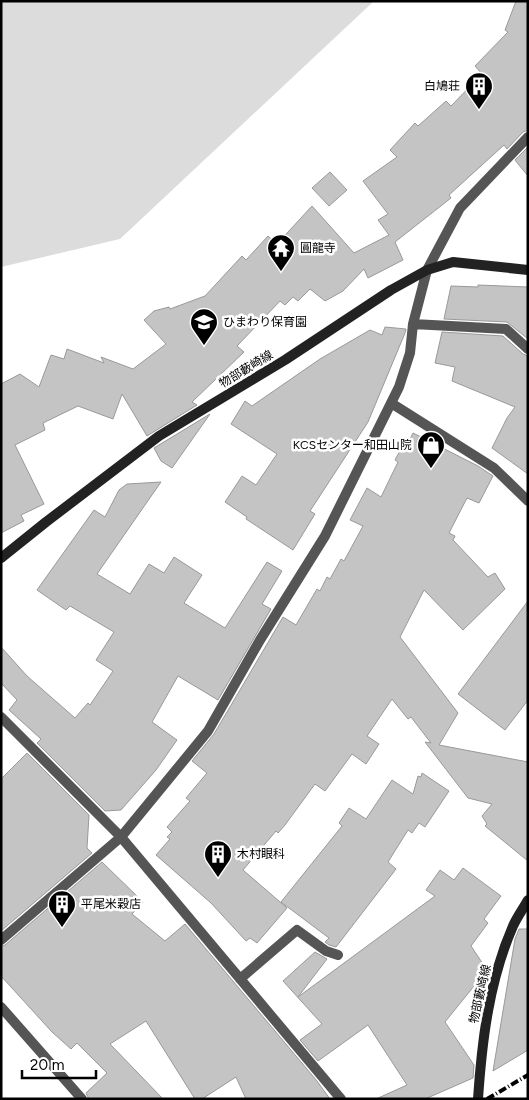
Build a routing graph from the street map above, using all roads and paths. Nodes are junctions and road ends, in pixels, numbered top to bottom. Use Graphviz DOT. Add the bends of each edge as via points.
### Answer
graph roads {
  1 [pos="528,137"];
  2 [pos="427,270"];
  3 [pos="528,270"];
  4 [pos="413,324"];
  5 [pos="528,349"];
  6 [pos="391,403"];
  7 [pos="528,501"];
  8 [pos="1,558"];
  9 [pos="1,718"];
  10 [pos="121,837"];
  11 [pos="528,900"];
  12 [pos="1,940"];
  13 [pos="338,955"];
  14 [pos="240,979"];
  15 [pos="1,1007"];
  16 [pos="82,1099"];
  17 [pos="341,1099"];
  18 [pos="478,1099"];
  1 -- 2 [label="street" via="460,208"];
  2 -- 3 [label="main road, 物部藪崎線" via="453,262"];
  2 -- 4 [label="street"];
  2 -- 8 [label="main road, 物部藪崎線" via="159,436"];
  4 -- 5 [label="street" via="506,329"];
  4 -- 6 [label="street" via="410,352"];
  6 -- 7 [label="street" via="494,468"];
  6 -- 10 [label="street" via="325,536 208,730"];
  9 -- 10 [label="street"];
  10 -- 12 [label="street"];
  10 -- 14 [label="street"];
  11 -- 18 [label="main road, 物部藪崎線" via="513,926 496,973 486,1020"];
  13 -- 14 [label="street" via="326,951 297,930"];
  14 -- 17 [label="street"];
  15 -- 16 [label="street"];
}
